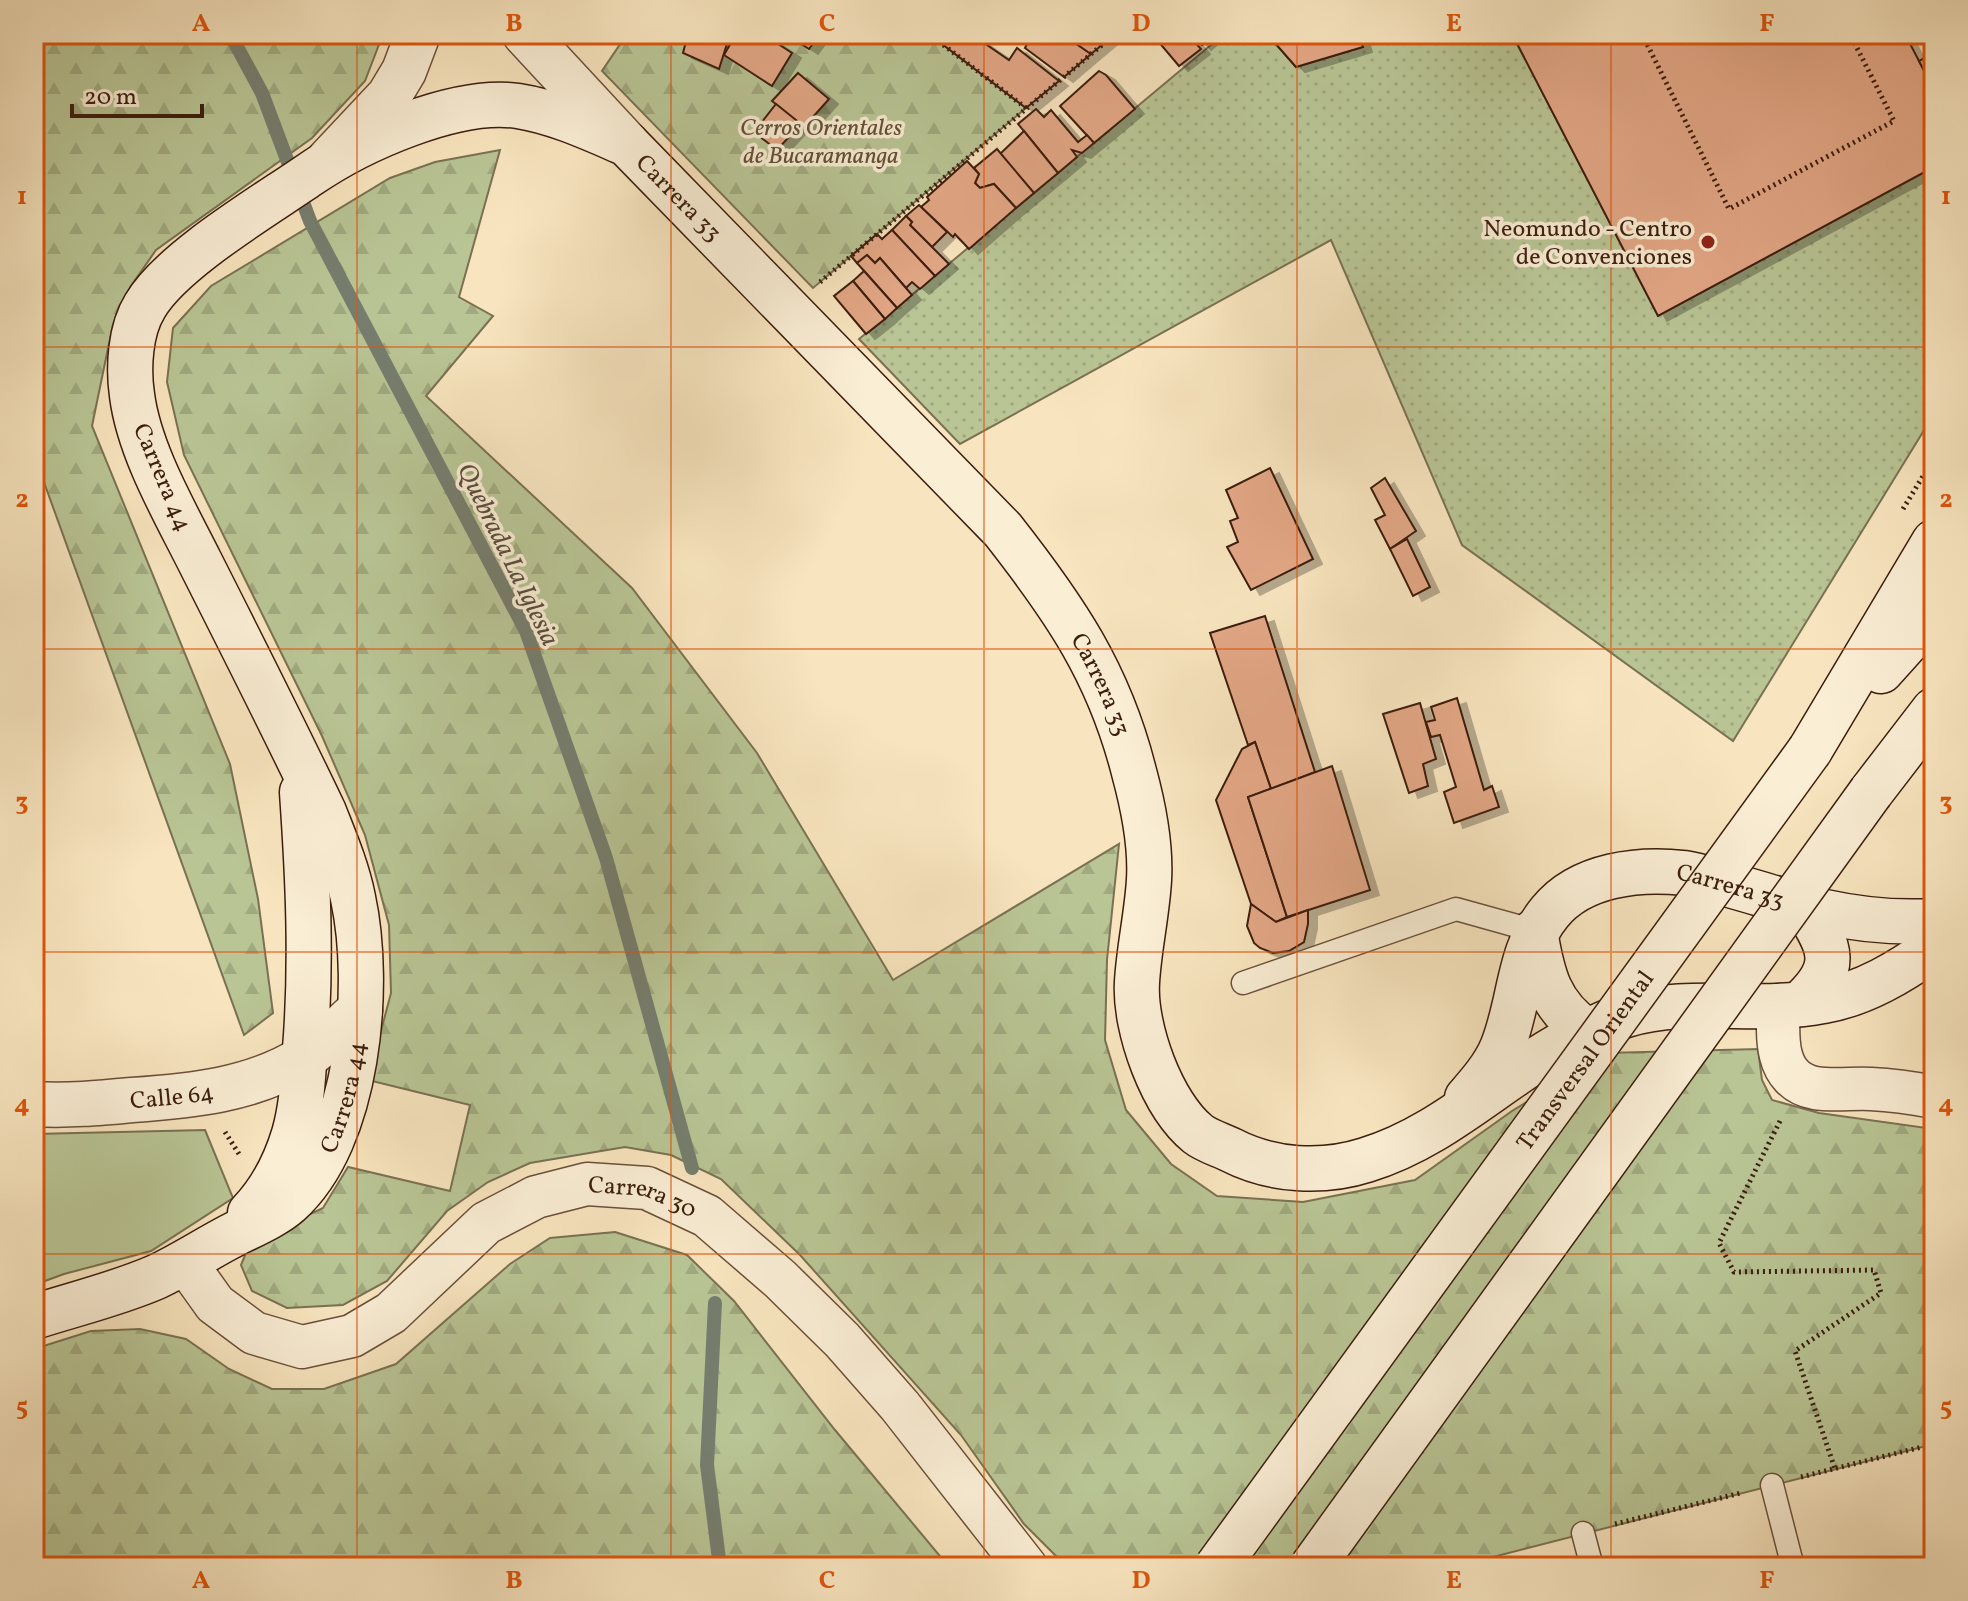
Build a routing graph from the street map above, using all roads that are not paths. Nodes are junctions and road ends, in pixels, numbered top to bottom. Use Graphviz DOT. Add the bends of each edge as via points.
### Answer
graph roads {
  1 [pos="418,34"];
  2 [pos="525,34"];
  3 [pos="627,144"];
  4 [pos="325,163"];
  5 [pos="1934,542"];
  6 [pos="1934,612"];
  7 [pos="1934,710"];
  8 [pos="1810,750"];
  9 [pos="301,763"];
  10 [pos="1804,906"];
  11 [pos="1934,921"];
  12 [pos="1535,931"];
  13 [pos="1934,948"];
  14 [pos="1243,983"];
  15 [pos="1790,1005"];
  16 [pos="360,1010"];
  17 [pos="1587,1031"];
  18 [pos="304,1057"];
  19 [pos="1934,1097"];
  20 [pos="34,1104"];
  21 [pos="1434,1131"];
  22 [pos="202,1252"];
  23 [pos="34,1317"];
  24 [pos="1772,1485"];
  25 [pos="1583,1533"];
  26 [pos="1026,1567"];
  27 [pos="1217,1567"];
  28 [pos="1312,1567"];
  29 [pos="1592,1567"];
  30 [pos="1793,1567"];
  1 -- 4 [label="main road" via="389,96"];
  2 -- 3 [label="main road, Carrera 33"];
  3 -- 4 [label="main road" via="534,109 477,107 389,132"];
  3 -- 21 [label="main road, Carrera 33" via="1003,530 1082,638 1119,716 1144,827 1149,877 1136,985 1144,1044 1167,1096 1198,1134 1279,1167 1321,1169 1362,1162"];
  4 -- 9 [label="main road, Carrera 44" via="170,275 144,307 131,348 132,395 145,446"];
  5 -- 8 [label="main road, Transversal Oriental"];
  6 -- 8 [label="main road"];
  7 -- 28 [label="main road, bridge"];
  8 -- 27 [label="main road, Transversal Oriental, bridge"];
  9 -- 16 [label="main road, Carrera 44" via="345,865 354,900"];
  9 -- 18 [label="main road, Carrera 44" via="309,932"];
  10 -- 11 [label="main road, Carrera 33" via="1891,922"];
  10 -- 12 [label="main road, Carrera 33" via="1687,873 1649,871 1613,876 1573,891"];
  10 -- 15 [label="main road" via="1827,948 1827,969 1819,987"];
  12 -- 14 [label="lane" via="1456,909"];
  12 -- 17 [label="main road" via="1552,995 1568,1018"];
  12 -- 21 [label="main road, Carrera 33" via="1502,1048 1482,1081"];
  13 -- 15 [label="main road, Carrera 33" via="1870,987"];
  15 -- 17 [label="main road, Carrera 33" via="1652,1010"];
  15 -- 19 [label="street" via="1777,1038 1781,1061 1793,1078 1812,1088"];
  16 -- 18 [label="main road, Calle 64"];
  16 -- 22 [label="main road, Carrera 44" via="353,1073 324,1159 286,1205"];
  17 -- 21 [label="main road, Carrera 33"];
  18 -- 20 [label="main road, Calle 64" via="237,1087 93,1104"];
  18 -- 22 [label="main road, Carrera 44" via="301,1104 284,1163 264,1196"];
  22 -- 23 [label="main road, Carrera 44" via="155,1277"];
  22 -- 26 [label="street, Carrera 30" via="215,1304 254,1333 302,1347 352,1336 391,1313 486,1223 536,1197 587,1184 647,1188 707,1216 842,1340"];
  24 -- 30 [label="lane"];
  25 -- 29 [label="lane"];
}
